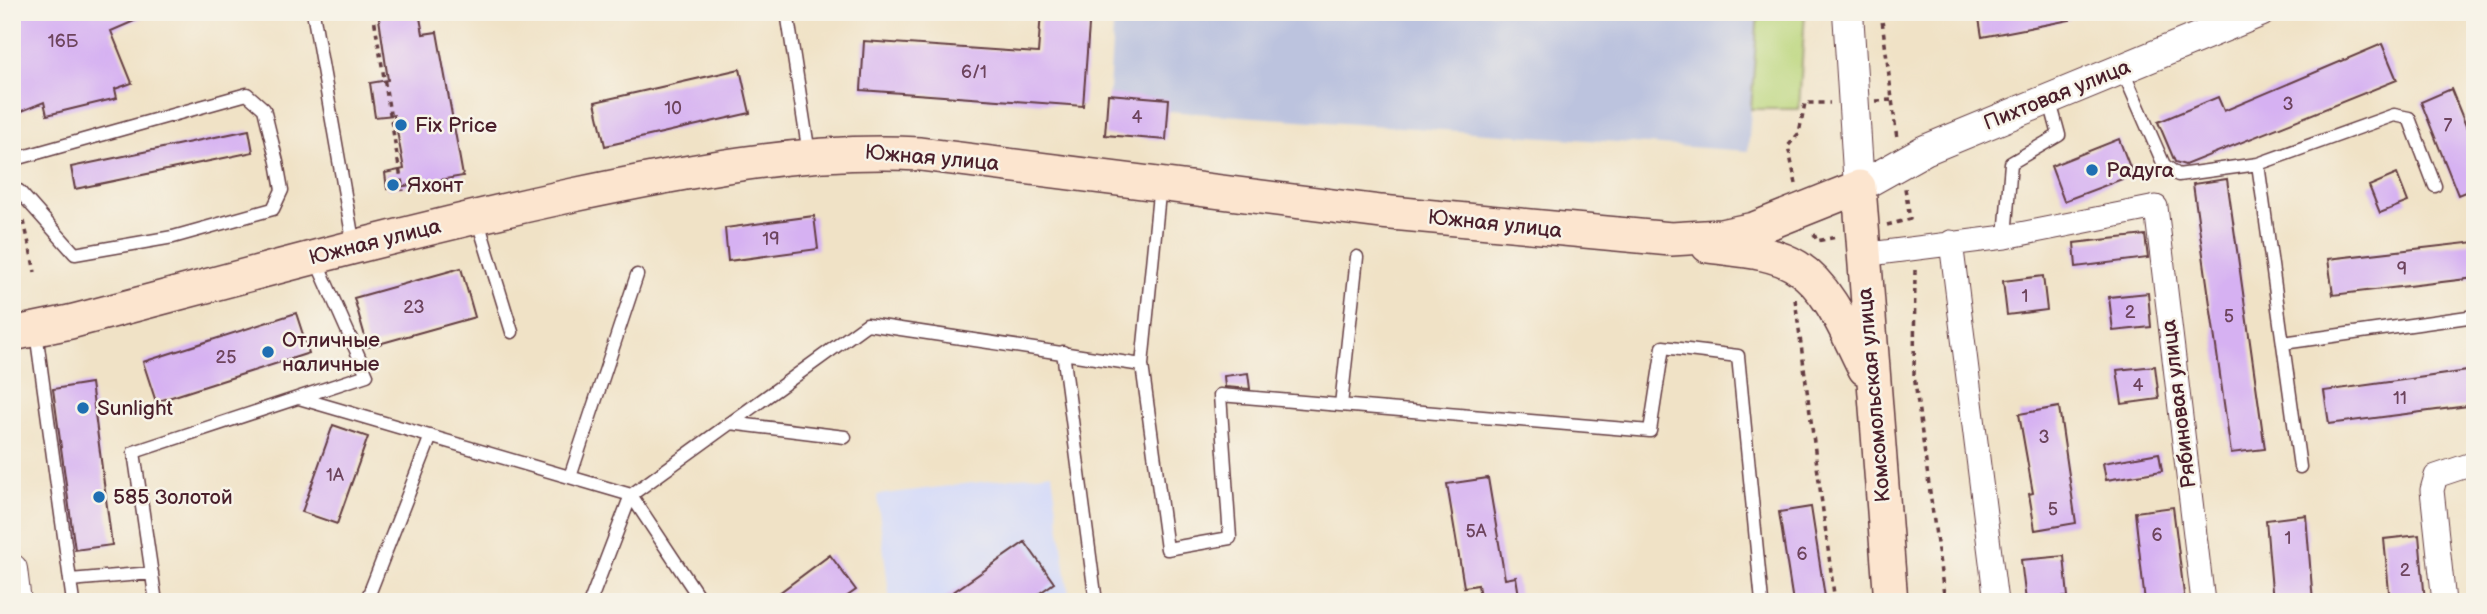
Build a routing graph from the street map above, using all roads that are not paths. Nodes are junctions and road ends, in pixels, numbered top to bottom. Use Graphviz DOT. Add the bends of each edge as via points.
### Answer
graph roads {
  1 [pos="313,12"];
  2 [pos="1848,12"];
  3 [pos="2260,12"];
  4 [pos="789,15"];
  5 [pos="2122,68"];
  6 [pos="2049,98"];
  7 [pos="809,154"];
  8 [pos="12,160"];
  9 [pos="2258,164"];
  10 [pos="1161,182"];
  11 [pos="2435,186"];
  12 [pos="1859,187"];
  13 [pos="12,190"];
  14 [pos="476,216"];
  15 [pos="2005,237"];
  16 [pos="1671,239"];
  17 [pos="1951,242"];
  18 [pos="354,247"];
  19 [pos="1862,255"];
  20 [pos="1357,257"];
  21 [pos="314,258"];
  22 [pos="637,275"];
  23 [pos="2475,316"];
  24 [pos="24,332"];
  25 [pos="512,332"];
  26 [pos="2283,343"];
  27 [pos="1063,352"];
  28 [pos="1142,365"];
  29 [pos="1872,383"];
  30 [pos="299,398"];
  31 [pos="1341,405"];
  32 [pos="730,423"];
  33 [pos="431,436"];
  34 [pos="845,437"];
  35 [pos="2475,463"];
  36 [pos="2300,467"];
  37 [pos="570,477"];
  38 [pos="631,495"];
  39 [pos="12,569"];
  40 [pos="152,573"];
  41 [pos="70,580"];
  42 [pos="16,602"];
  43 [pos="73,602"];
  44 [pos="156,602"];
  45 [pos="366,602"];
  46 [pos="590,602"];
  47 [pos="702,602"];
  48 [pos="1096,602"];
  49 [pos="1762,602"];
  50 [pos="1891,602"];
  51 [pos="1996,602"];
  52 [pos="2203,602"];
  53 [pos="2444,602"];
  1 -- 18 [label="lane"];
  2 -- 12 [label="street"];
  3 -- 5 [label="street, Пихтовая улица"];
  4 -- 7 [label="lane"];
  5 -- 6 [label="street, Пихтовая улица"];
  5 -- 9 [label="lane" via="2164,165 2178,175"];
  6 -- 12 [label="street, Пихтовая улица" via="1925,150"];
  6 -- 15 [label="lane" via="2059,135 2011,163"];
  7 -- 10 [label="main road, Южная улица" via="920,154"];
  7 -- 14 [label="main road, Южная улица" via="693,171"];
  8 -- 13 [label="lane" via="247,94 264,109 282,190 273,209 173,237 75,254 19,191"];
  9 -- 11 [label="lane" via="2394,115 2409,118"];
  9 -- 26 [label="lane"];
  10 -- 16 [label="main road, Южная улица" via="1381,212"];
  10 -- 28 [label="lane"];
  12 -- 16 [label="main road, Южная улица" via="1754,229"];
  12 -- 19 [label="main road, Комсомольская улица"];
  14 -- 18 [label="main road, Южная улица"];
  14 -- 25 [label="lane"];
  15 -- 17 [label="street"];
  15 -- 52 [label="street, Рябиновая улица" via="2156,207"];
  16 -- 29 [label="main road" via="1771,256 1806,254"];
  17 -- 19 [label="street"];
  17 -- 51 [label="street"];
  18 -- 21 [label="main road, Южная улица"];
  19 -- 29 [label="main road, Комсомольская улица"];
  20 -- 31 [label="lane"];
  21 -- 24 [label="main road, Южная улица"];
  21 -- 30 [label="lane" via="367,375"];
  22 -- 37 [label="lane"];
  23 -- 26 [label="lane"];
  24 -- 41 [label="lane"];
  26 -- 36 [label="lane"];
  27 -- 28 [label="lane"];
  27 -- 32 [label="lane" via="867,324"];
  27 -- 48 [label="lane"];
  28 -- 31 [label="lane" via="1167,549 1230,537 1220,395"];
  29 -- 50 [label="main road, Комсомольская улица"];
  30 -- 33 [label="lane"];
  30 -- 40 [label="lane" via="134,452"];
  31 -- 49 [label="lane" via="1650,432 1663,347 1738,356"];
  32 -- 34 [label="lane"];
  32 -- 38 [label="lane"];
  33 -- 37 [label="lane"];
  33 -- 45 [label="lane"];
  35 -- 53 [label="street" via="2436,476 2432,490"];
  37 -- 38 [label="lane"];
  38 -- 46 [label="lane"];
  38 -- 47 [label="lane"];
  39 -- 42 [label="street"];
  40 -- 41 [label="lane"];
  40 -- 44 [label="lane"];
  41 -- 43 [label="lane"];
}
